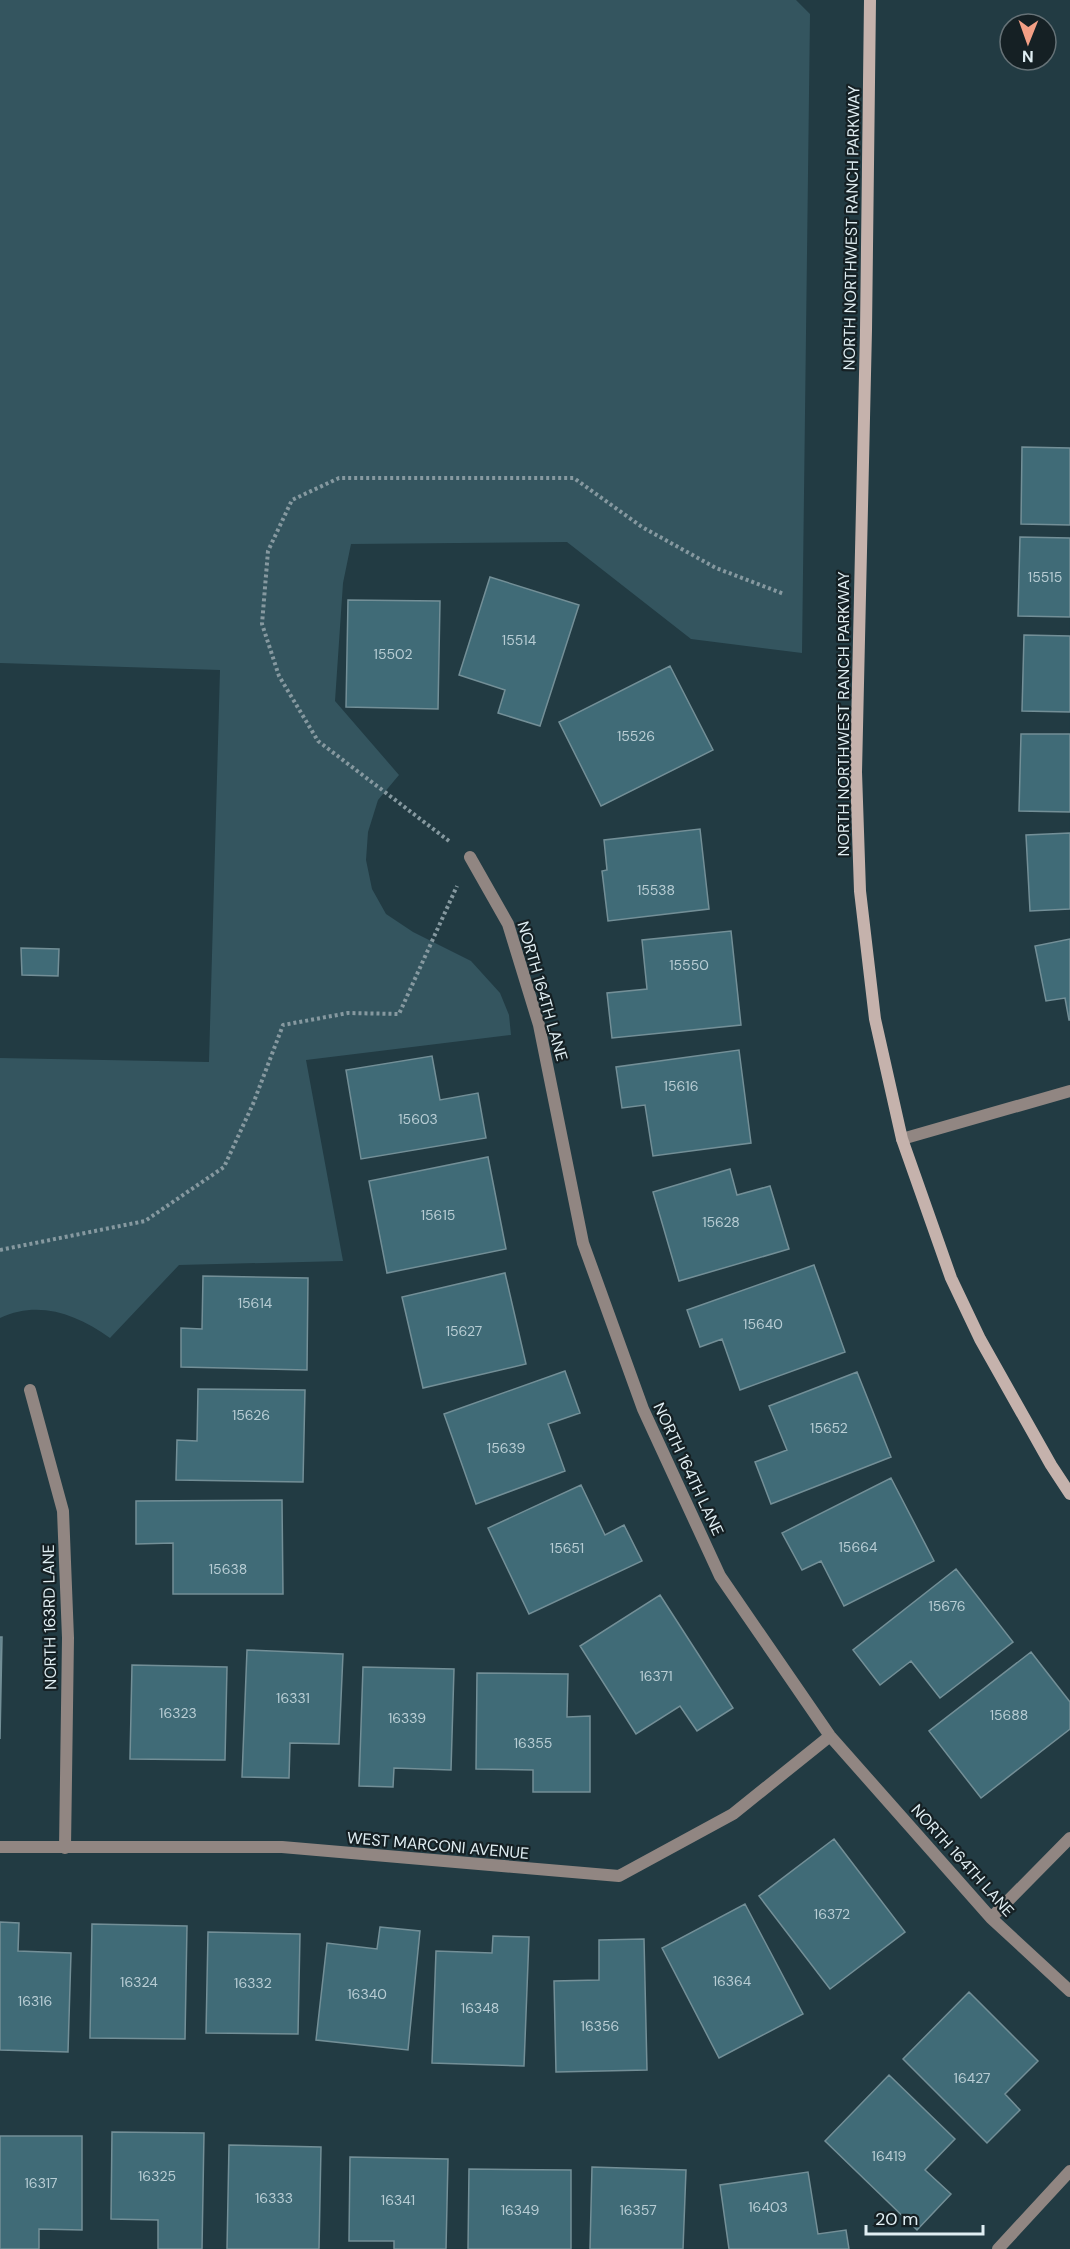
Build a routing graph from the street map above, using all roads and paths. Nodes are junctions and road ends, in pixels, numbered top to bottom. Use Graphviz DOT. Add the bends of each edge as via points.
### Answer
graph roads {
  1 [pos="870,0"];
  2 [pos="784,594"];
  3 [pos="470,857"];
  4 [pos="1070,1091"];
  5 [pos="902,1139"];
  6 [pos="0,1250"];
  7 [pos="30,1390"];
  8 [pos="1070,1494"];
  9 [pos="830,1736"];
  10 [pos="1070,1838"];
  11 [pos="0,1847"];
  12 [pos="65,1848"];
  13 [pos="991,1918"];
  14 [pos="1070,1991"];
  15 [pos="1070,2171"];
  16 [pos="998,2249"];
  1 -- 5 [label="main road, NORTH NORTHWEST RANCH PARKWAY" via="856,808 860,891 875,1019"];
  2 -- 3 [label="path" via="706,563 642,527 574,478 339,478 292,500 268,551 262,624 279,676 318,741"];
  3 -- 6 [label="path" via="399,1014 348,1013 283,1025 254,1104 225,1167 145,1221"];
  3 -- 9 [label="street, NORTH 164TH LANE" via="508,924 539,1025 583,1243 643,1409 720,1576"];
  4 -- 5 [label="street"];
  5 -- 8 [label="main road, NORTH NORTHWEST RANCH PARKWAY" via="951,1278 975,1329"];
  7 -- 12 [label="street, NORTH 163RD LANE" via="63,1512 68,1638"];
  9 -- 12 [label="street, WEST MARCONI AVENUE" via="733,1814 619,1876 282,1847"];
  9 -- 13 [label="street, NORTH 164TH LANE"];
  10 -- 13 [label="street"];
  11 -- 12 [label="street, WEST MARCONI AVENUE"];
  13 -- 14 [label="street, NORTH 164TH LANE"];
  15 -- 16 [label="street"];
}
